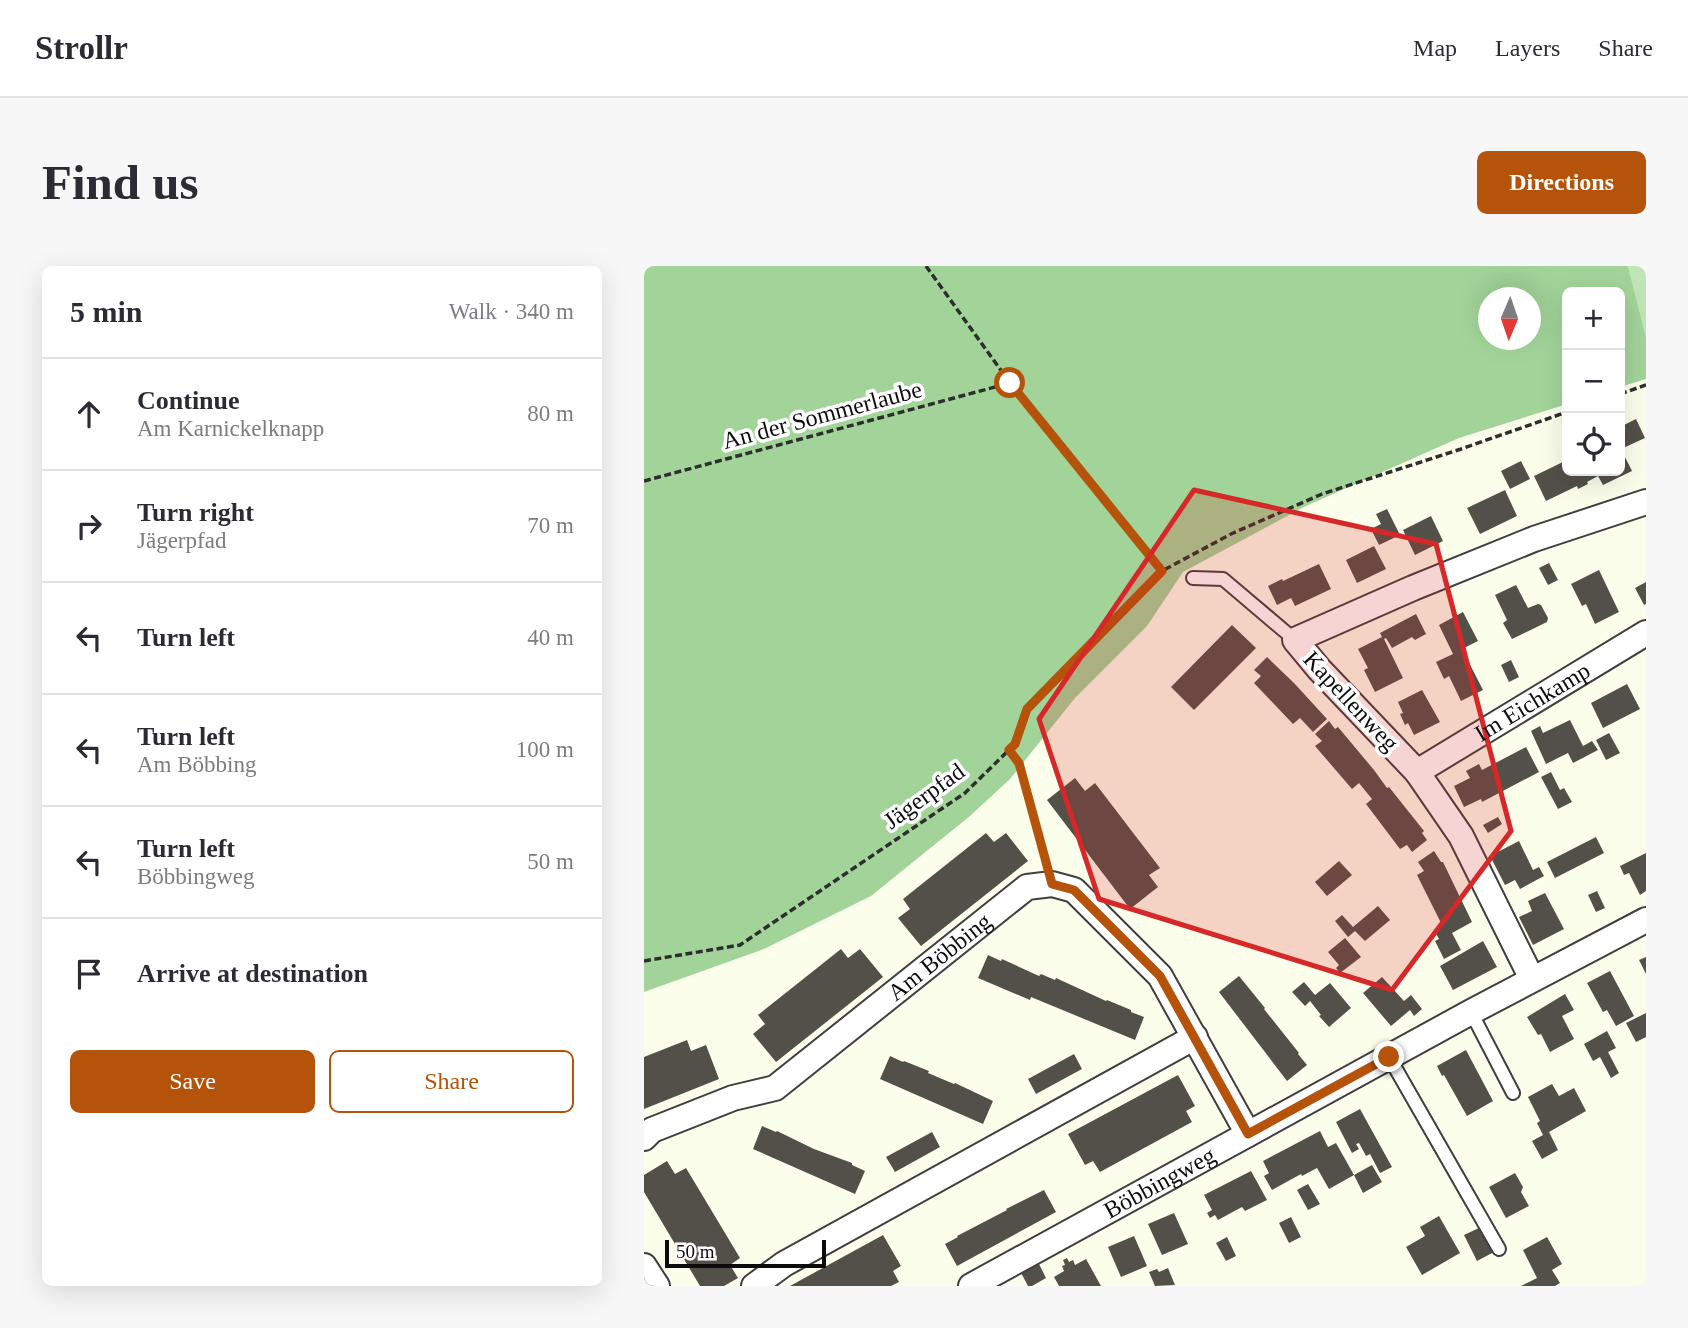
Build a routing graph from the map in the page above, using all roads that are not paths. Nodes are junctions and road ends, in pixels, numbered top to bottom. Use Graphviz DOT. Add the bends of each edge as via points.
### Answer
graph roads {
  1 [pos="1646,502"];
  2 [pos="1193,578"];
  3 [pos="1646,632"];
  4 [pos="1295,640"];
  5 [pos="1417,772"];
  6 [pos="1646,920"];
  7 [pos="1532,979"];
  8 [pos="1471,1012"];
  9 [pos="1195,1037"];
  10 [pos="1389,1057"];
  11 [pos="1513,1093"];
  12 [pos="1248,1134"];
  13 [pos="644,1138"];
  14 [pos="1499,1250"];
  15 [pos="644,1266"];
  16 [pos="657,1286"];
  17 [pos="754,1286"];
  18 [pos="971,1286"];
  1 -- 4 [label="street, Kapellenweg" via="1534,539"];
  2 -- 4 [label="lane" via="1223,579"];
  3 -- 5 [label="street, Im Eichkamp"];
  4 -- 5 [label="street, Kapellenweg"];
  5 -- 7 [label="street, Kapellenweg" via="1461,836"];
  6 -- 7 [label="street, Böbbingweg"];
  7 -- 8 [label="street, Böbbingweg"];
  8 -- 10 [label="street, Böbbingweg"];
  8 -- 11 [label="lane"];
  9 -- 12 [label="street"];
  9 -- 13 [label="street, Am Böbbing" via="1160,976 1074,890 1052,884 1027,887 775,1088 733,1098 652,1130"];
  9 -- 17 [label="street" via="784,1264"];
  10 -- 12 [label="street, Böbbingweg"];
  10 -- 14 [label="lane"];
  12 -- 18 [label="street, Böbbingweg"];
  15 -- 16 [label="street"];
}
